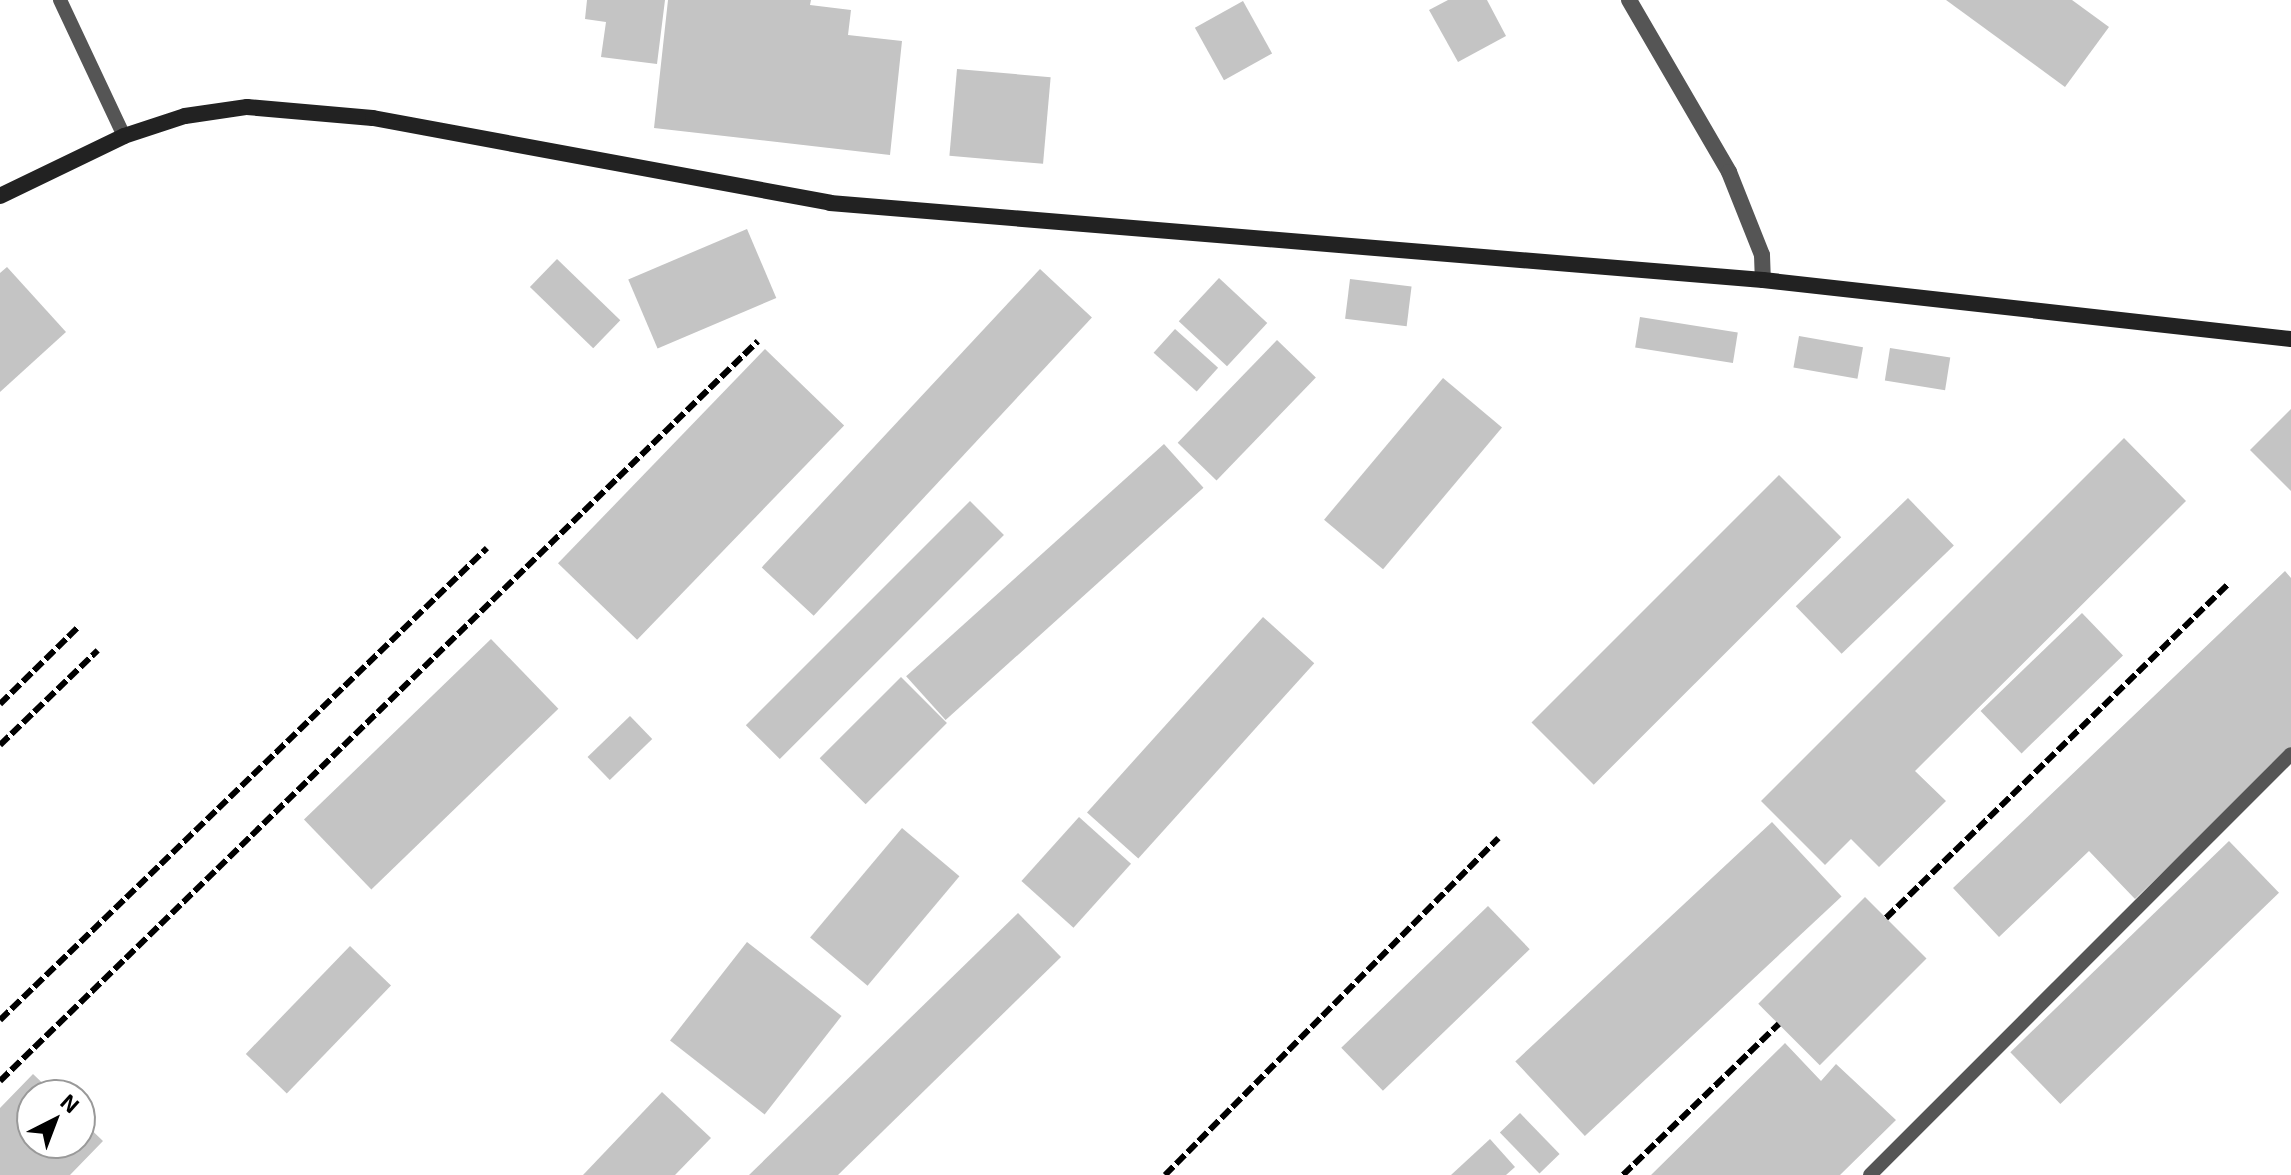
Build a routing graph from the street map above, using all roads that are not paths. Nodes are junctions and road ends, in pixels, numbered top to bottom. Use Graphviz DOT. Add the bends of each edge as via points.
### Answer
graph roads {
  1 [pos="60,0"];
  2 [pos="1629,0"];
  3 [pos="124,136"];
  4 [pos="0,196"];
  5 [pos="1763,280"];
  6 [pos="2291,339"];
  7 [pos="2291,754"];
  8 [pos="1870,1175"];
  1 -- 3 [label="lane"];
  2 -- 5 [label="street" via="1729,172 1762,255"];
  3 -- 4 [label="street"];
  3 -- 5 [label="street" via="217,110 311,112 373,118 830,203"];
  5 -- 6 [label="street"];
  7 -- 8 [label="lane"];
}
